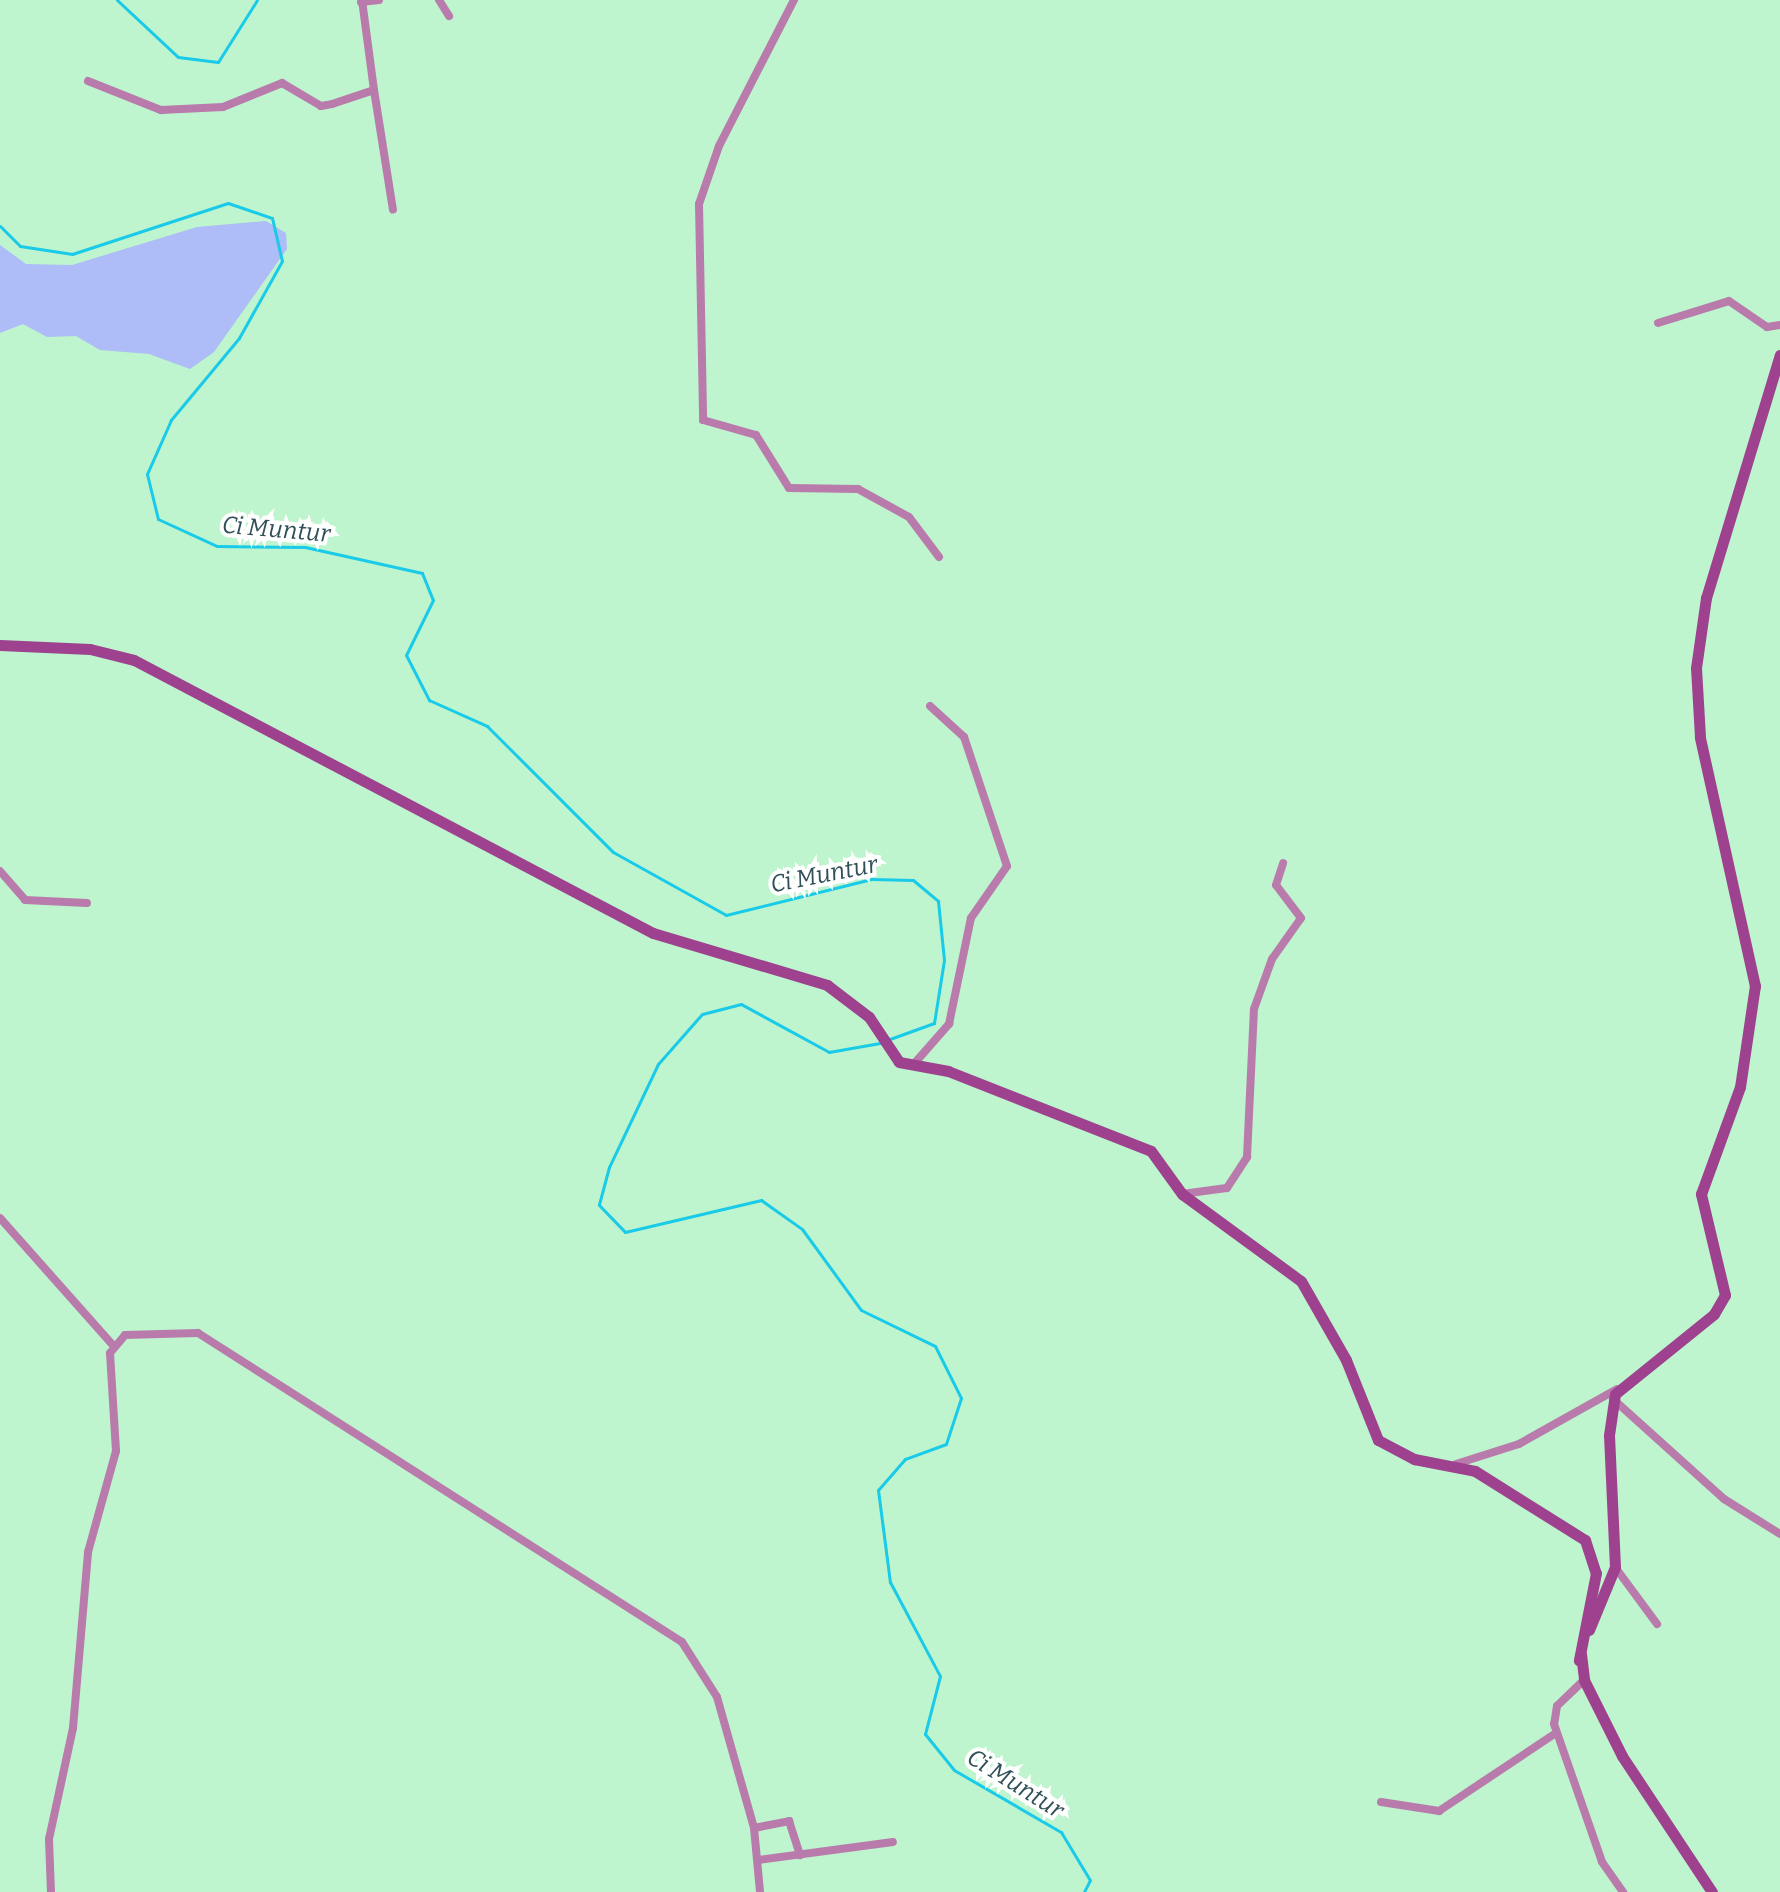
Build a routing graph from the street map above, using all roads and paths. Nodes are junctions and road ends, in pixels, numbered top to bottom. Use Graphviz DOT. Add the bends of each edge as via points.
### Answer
graph roads {
  1 [pos="379,0"];
  2 [pos="439,0"];
  3 [pos="794,0"];
  4 [pos="362,1"];
  5 [pos="449,16"];
  6 [pos="88,81"];
  7 [pos="374,90"];
  8 [pos="393,210"];
  9 [pos="1658,323"];
  10 [pos="1780,325"];
  11 [pos="1780,355"];
  12 [pos="939,557"];
  13 [pos="0,645"];
  14 [pos="930,706"];
  15 [pos="1283,863"];
  16 [pos="0,871"];
  17 [pos="87,903"];
  18 [pos="913,1065"];
  19 [pos="1182,1194"];
  20 [pos="0,1218"];
  21 [pos="112,1344"];
  22 [pos="1623,1385"];
  23 [pos="1613,1399"];
  24 [pos="1456,1464"];
  25 [pos="1780,1534"];
  26 [pos="1615,1567"];
  27 [pos="1657,1624"];
  28 [pos="1579,1660"];
  29 [pos="1584,1680"];
  30 [pos="1556,1733"];
  31 [pos="1381,1802"];
  32 [pos="754,1828"];
  33 [pos="893,1842"];
  34 [pos="800,1855"];
  35 [pos="758,1860"];
  36 [pos="51,1892"];
  37 [pos="760,1892"];
  38 [pos="1623,1892"];
  39 [pos="1712,1892"];
  1 -- 4 [label="street"];
  2 -- 5 [label="street"];
  3 -- 12 [label="street" via="719,146 699,204 703,420 756,435 782,481 797,491 858,489 909,517"];
  4 -- 7 [label="street"];
  6 -- 7 [label="street" via="171,111 223,107 282,83 321,106"];
  7 -- 8 [label="street"];
  9 -- 10 [label="street" via="1729,301 1767,327"];
  11 -- 22 [label="main road" via="1750,474 1706,598 1696,668 1700,737 1755,986 1740,1087 1701,1194 1725,1295 1714,1314"];
  13 -- 18 [label="main road" via="90,649 134,660 653,933 827,985 869,1017 891,1057"];
  14 -- 18 [label="street" via="964,737 1007,866 971,918 949,1024"];
  15 -- 19 [label="street" via="1276,885 1301,918 1272,959 1254,1009 1247,1157 1227,1188"];
  16 -- 17 [label="street" via="25,900"];
  18 -- 19 [label="main road" via="948,1071 1133,1141 1155,1154"];
  19 -- 24 [label="main road" via="1301,1281 1346,1360 1378,1440 1414,1459"];
  20 -- 21 [label="street"];
  21 -- 32 [label="street" via="134,1334 213,1338 672,1633 713,1685"];
  21 -- 36 [label="street" via="116,1451 88,1552 73,1728 49,1839"];
  22 -- 23 [label="main road"];
  22 -- 24 [label="street" via="1519,1444"];
  23 -- 25 [label="street" via="1724,1499"];
  23 -- 26 [label="main road"];
  24 -- 28 [label="main road" via="1585,1540 1596,1573"];
  26 -- 27 [label="street"];
  26 -- 28 [label="main road"];
  28 -- 29 [label="main road"];
  29 -- 30 [label="street" via="1557,1706"];
  29 -- 39 [label="main road" via="1645,1796"];
  30 -- 31 [label="street" via="1439,1811"];
  30 -- 38 [label="street" via="1602,1862"];
  32 -- 34 [label="street" via="789,1821"];
  32 -- 35 [label="street"];
  33 -- 34 [label="street"];
  34 -- 35 [label="street"];
  35 -- 37 [label="street"];
}
